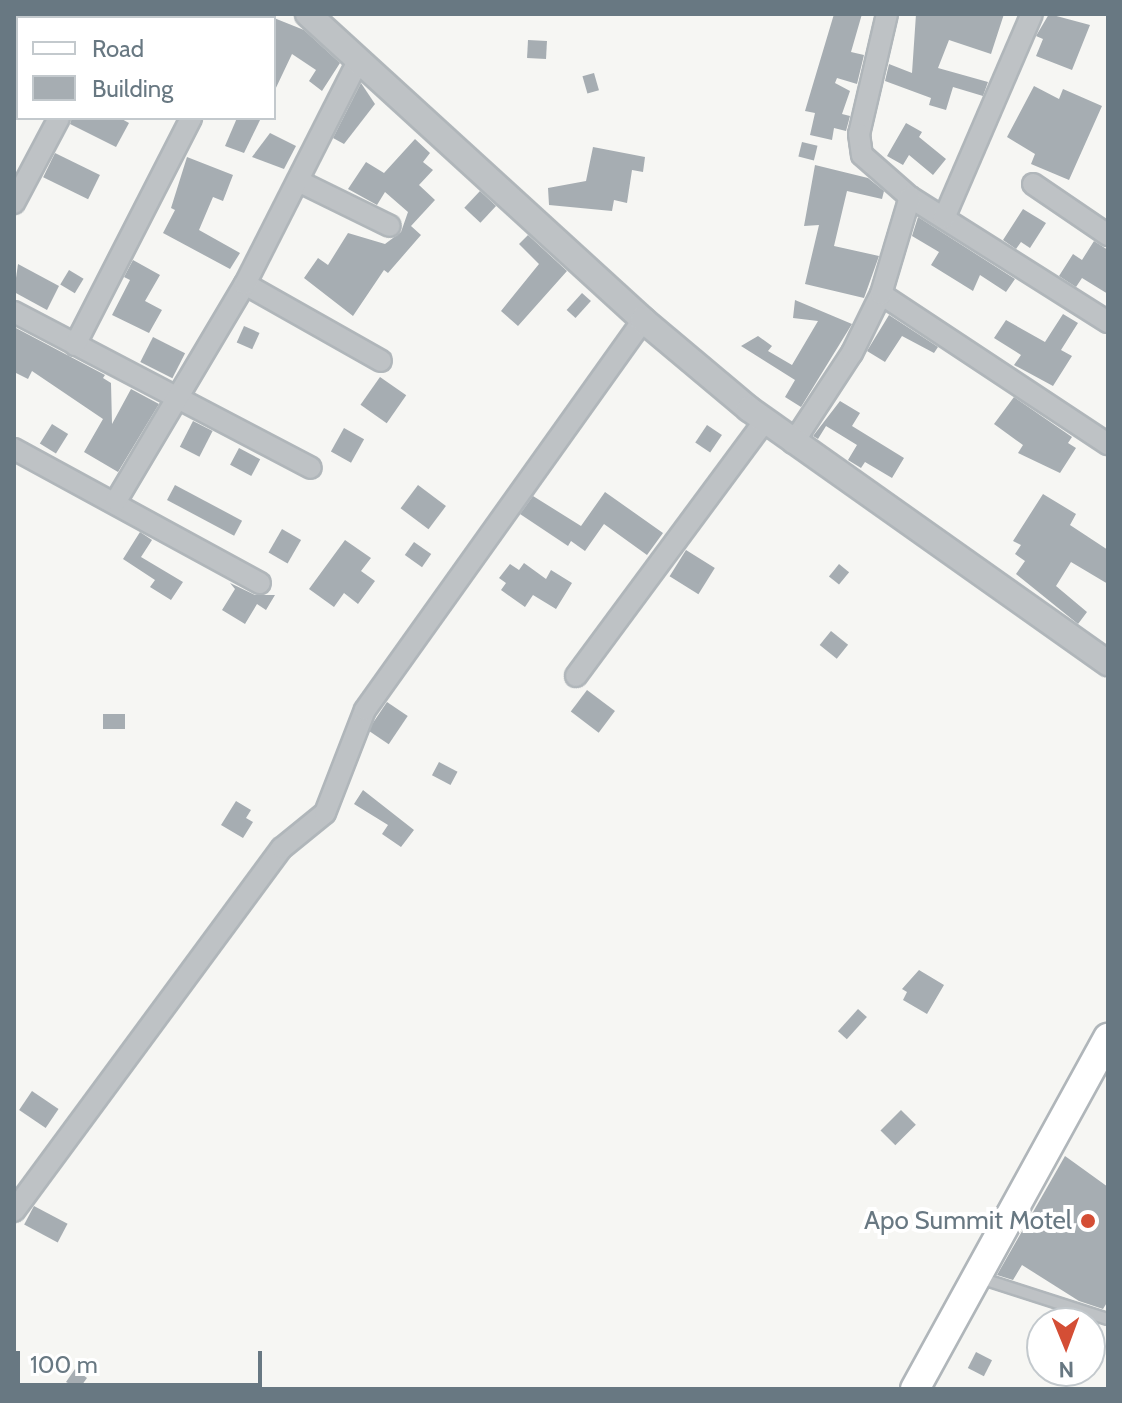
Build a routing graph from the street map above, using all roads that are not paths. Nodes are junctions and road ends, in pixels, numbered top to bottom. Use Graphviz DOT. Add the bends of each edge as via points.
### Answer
graph roads {
  1 [pos="308,14"];
  2 [pos="887,14"];
  3 [pos="1032,14"];
  4 [pos="359,59"];
  5 [pos="58,120"];
  6 [pos="190,120"];
  7 [pos="298,181"];
  8 [pos="1033,184"];
  9 [pos="910,197"];
  10 [pos="14,203"];
  11 [pos="944,218"];
  12 [pos="390,226"];
  13 [pos="1108,235"];
  14 [pos="245,284"];
  15 [pos="881,294"];
  16 [pos="14,312"];
  17 [pos="643,320"];
  18 [pos="1108,322"];
  19 [pos="75,345"];
  20 [pos="381,361"];
  21 [pos="179,396"];
  22 [pos="765,421"];
  23 [pos="793,443"];
  24 [pos="1108,444"];
  25 [pos="14,449"];
  26 [pos="311,468"];
  27 [pos="116,501"];
  28 [pos="260,583"];
  29 [pos="1108,663"];
  30 [pos="576,676"];
  31 [pos="1108,1038"];
  32 [pos="14,1211"];
  33 [pos="978,1277"];
  34 [pos="1108,1319"];
  35 [pos="915,1389"];
  1 -- 4 [label="street"];
  2 -- 9 [label="street" via="858,145 862,155"];
  3 -- 11 [label="street"];
  4 -- 7 [label="street"];
  4 -- 17 [label="street"];
  5 -- 10 [label="street"];
  6 -- 19 [label="street"];
  7 -- 12 [label="street"];
  7 -- 14 [label="street"];
  8 -- 13 [label="street"];
  9 -- 11 [label="street"];
  9 -- 15 [label="street"];
  11 -- 18 [label="street"];
  14 -- 20 [label="street"];
  14 -- 21 [label="street"];
  15 -- 23 [label="street" via="852,353"];
  15 -- 24 [label="street"];
  16 -- 19 [label="street"];
  17 -- 22 [label="street"];
  17 -- 32 [label="street" via="365,710 325,813 282,848"];
  19 -- 21 [label="street"];
  21 -- 26 [label="street"];
  21 -- 27 [label="street"];
  22 -- 23 [label="street"];
  22 -- 30 [label="street"];
  23 -- 29 [label="street"];
  25 -- 27 [label="street"];
  27 -- 28 [label="street"];
  31 -- 33 [label="main road"];
  33 -- 34 [label="lane"];
  33 -- 35 [label="main road"];
}
